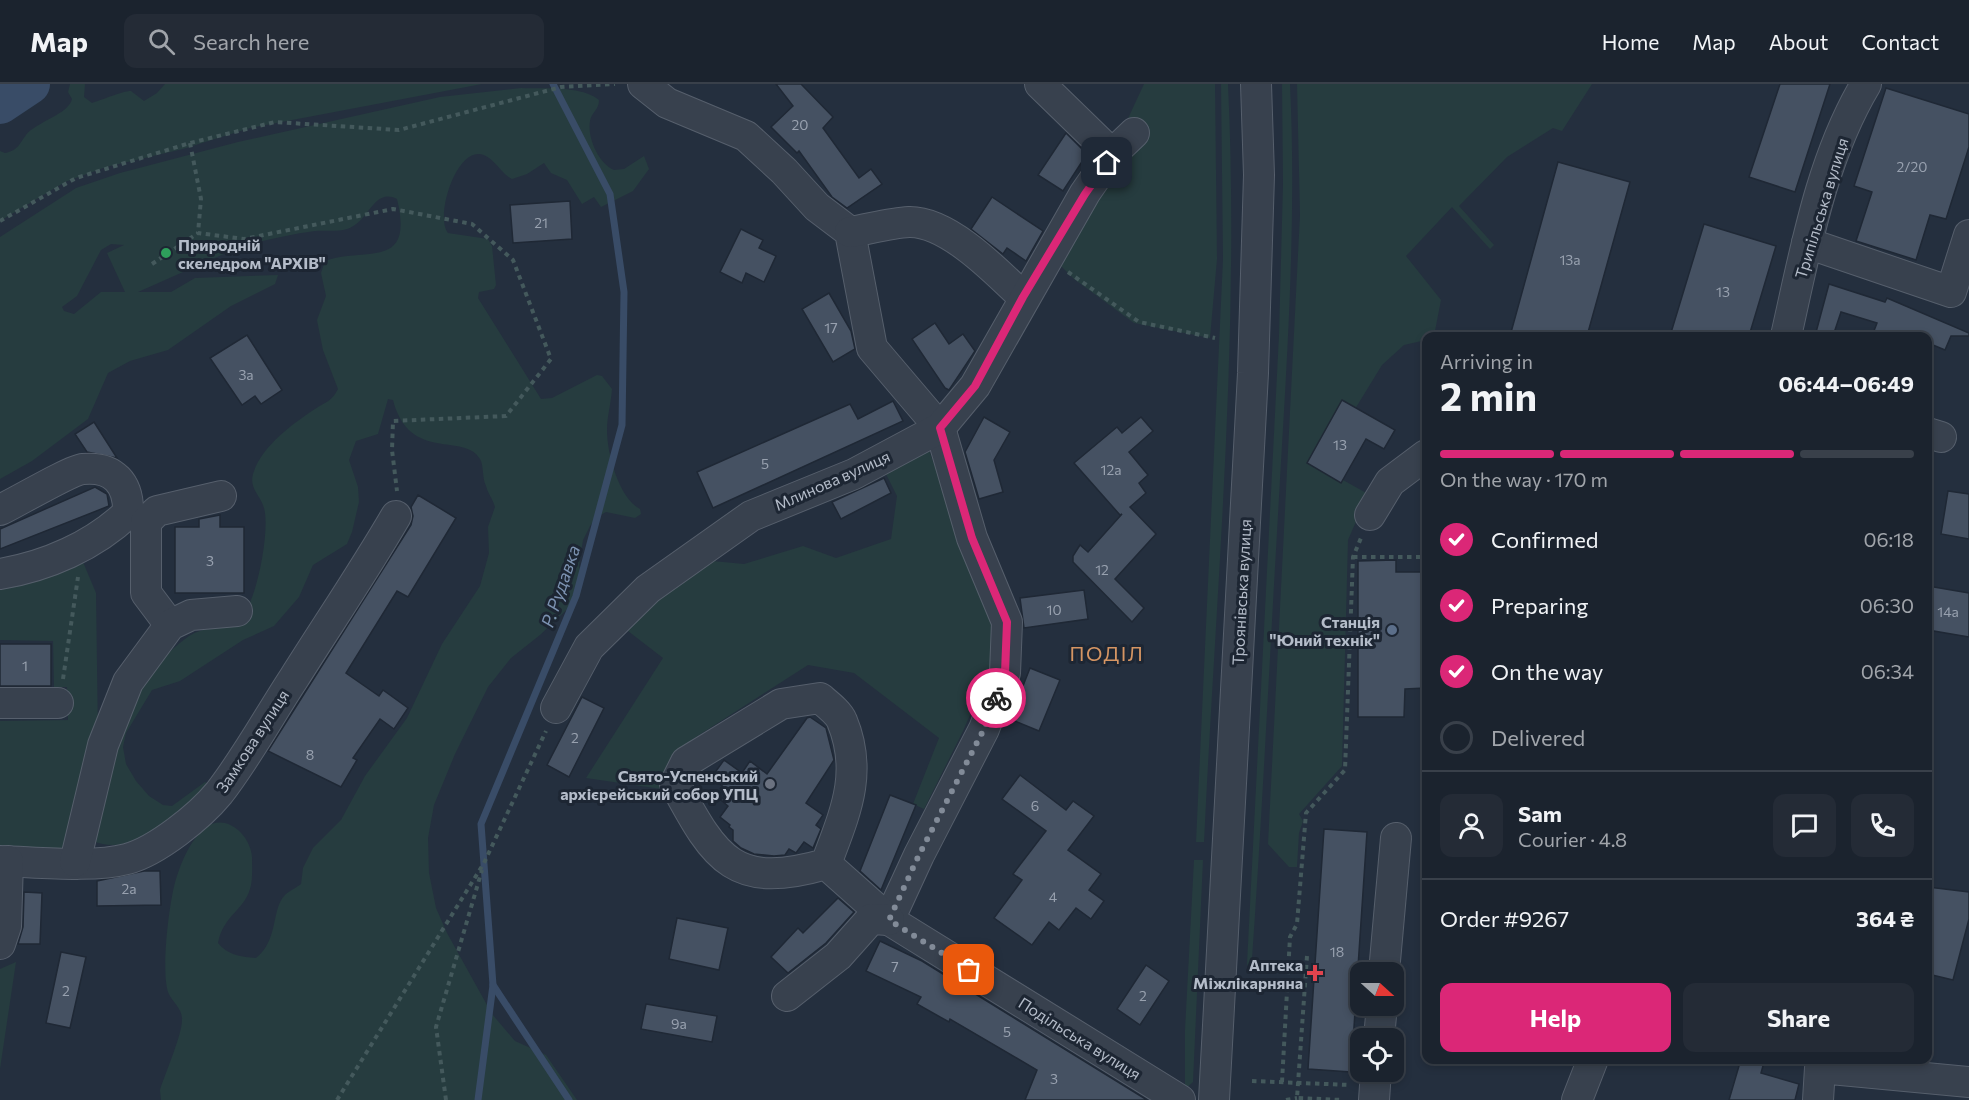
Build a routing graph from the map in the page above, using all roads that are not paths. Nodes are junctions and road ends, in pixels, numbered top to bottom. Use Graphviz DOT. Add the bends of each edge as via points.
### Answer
graph roads {
  1 [pos="643,84"];
  2 [pos="1041,84"];
  3 [pos="1256,84"];
  4 [pos="1866,84"];
  5 [pos="1134,133"];
  6 [pos="1112,154"];
  7 [pos="850,232"];
  8 [pos="1969,235"];
  9 [pos="1807,243"];
  10 [pos="1023,297"];
  11 [pos="1787,332"];
  12 [pos="940,428"];
  13 [pos="1422,458"];
  14 [pos="221,495"];
  15 [pos="0,510"];
  16 [pos="1370,515"];
  17 [pos="396,516"];
  18 [pos="0,574"];
  19 [pos="237,611"];
  20 [pos="170,625"];
  21 [pos="0,703"];
  22 [pos="58,703"];
  23 [pos="556,708"];
  24 [pos="1396,838"];
  25 [pos="4,861"];
  26 [pos="75,862"];
  27 [pos="826,864"];
  28 [pos="889,920"];
  29 [pos="0,944"];
  30 [pos="1385,962"];
  31 [pos="787,996"];
  32 [pos="1591,1064"];
  33 [pos="1969,1082"];
  34 [pos="1180,1100"];
  35 [pos="1214,1100"];
  36 [pos="1577,1100"];
  37 [pos="1818,1100"];
  1 -- 7 [label="street" via="667,103 746,136 817,207"];
  2 -- 6 [label="street"];
  3 -- 35 [label="street, Троянівська вулиця" via="1259,175 1253,373"];
  4 -- 9 [label="street, Трипільська вулиця" via="1833,157"];
  5 -- 6 [label="street, Млинова вулиця"];
  6 -- 10 [label="street, Млинова вулиця"];
  7 -- 10 [label="street" via="911,222 939,230 984,260"];
  7 -- 12 [label="street" via="872,348"];
  8 -- 9 [label="street" via="1951,292"];
  9 -- 11 [label="street, Трипільська вулиця"];
  10 -- 12 [label="street, Млинова вулиця" via="975,386"];
  12 -- 23 [label="street, Млинова вулиця" via="854,474 751,516 648,589 589,648"];
  12 -- 28 [label="street" via="972,538 1007,622 1005,673 984,729"];
  13 -- 16 [label="street" via="1390,482"];
  14 -- 20 [label="street" via="157,511 146,522 146,593"];
  15 -- 18 [label="street" via="82,469 108,472 123,482 128,497 128,513 111,528 48,561"];
  17 -- 26 [label="street, Замкова вулиця" via="218,794 196,816 148,850 106,863"];
  19 -- 20 [label="street" via="191,615"];
  20 -- 26 [label="street" via="128,682 113,716"];
  21 -- 22 [label="street"];
  24 -- 30 [label="street"];
  25 -- 26 [label="street, Замкова вулиця"];
  25 -- 29 [label="street" via="6,926"];
  27 -- 27 [label="street" via="852,794 852,766 842,719 820,698 781,704 686,762 675,784 693,819 723,859 751,873 780,873"];
  27 -- 28 [label="street, Подільська вулиця"];
  28 -- 31 [label="street" via="871,920 838,956"];
  28 -- 34 [label="street, Подільська вулиця"];
  32 -- 36 [label="street"];
  33 -- 37 [label="street" via="1820,1068"];
}
